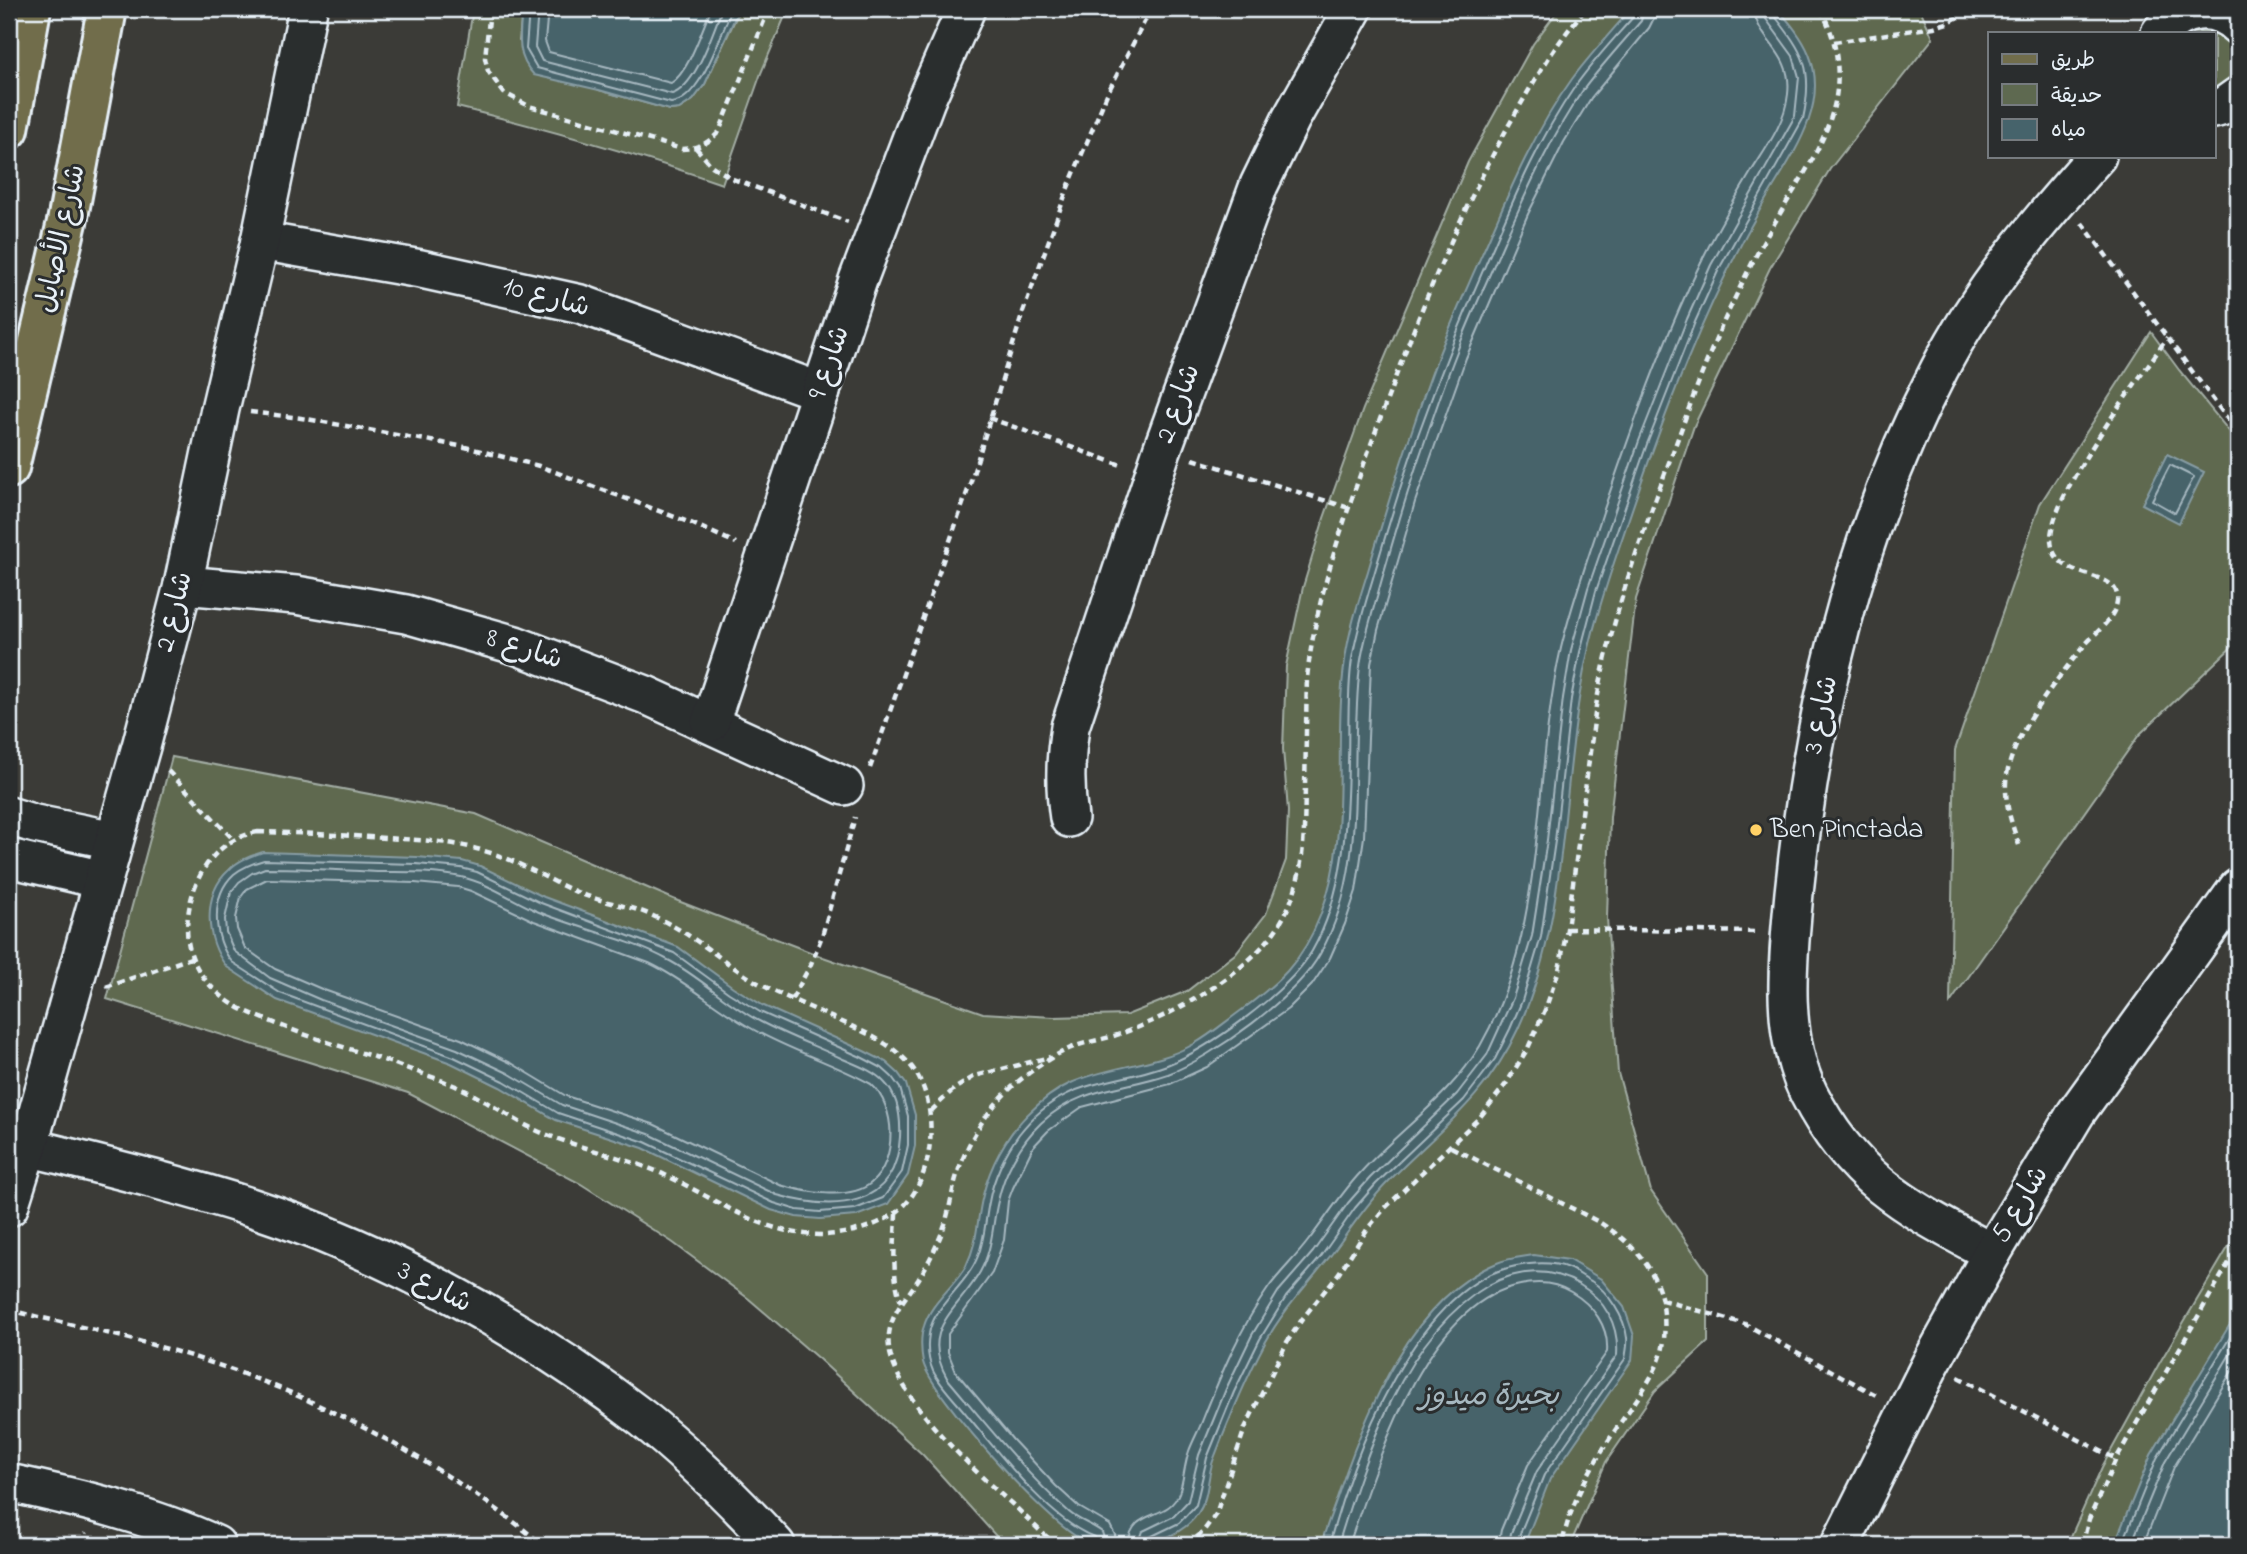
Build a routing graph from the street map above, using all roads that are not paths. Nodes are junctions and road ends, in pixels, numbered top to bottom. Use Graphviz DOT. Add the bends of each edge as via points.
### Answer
graph roads {
  1 [pos="31,9"];
  2 [pos="107,9"];
  3 [pos="308,9"];
  4 [pos="966,9"];
  5 [pos="1353,9"];
  6 [pos="2143,9"];
  7 [pos="2210,13"];
  8 [pos="2149,32"];
  9 [pos="2161,32"];
  10 [pos="2238,96"];
  11 [pos="2216,109"];
  12 [pos="2216,116"];
  13 [pos="2238,129"];
  14 [pos="9,130"];
  15 [pos="2095,158"];
  16 [pos="260,241"];
  17 [pos="821,392"];
  18 [pos="9,468"];
  19 [pos="183,585"];
  20 [pos="710,723"];
  21 [pos="857,787"];
  22 [pos="9,816"];
  23 [pos="1069,818"];
  24 [pos="114,840"];
  25 [pos="9,858"];
  26 [pos="9,875"];
  27 [pos="2238,888"];
  28 [pos="100,890"];
  29 [pos="28,1147"];
  30 [pos="9,1207"];
  31 [pos="1992,1253"];
  32 [pos="9,1483"];
  33 [pos="216,1545"];
  34 [pos="776,1545"];
  35 [pos="1840,1545"];
  1 -- 14 [label="main road"];
  2 -- 18 [label="main road, شارع الأصايل" via="67,222"];
  3 -- 16 [label="street, شارع 2"];
  4 -- 17 [label="street, شارع 9" via="876,232"];
  5 -- 23 [label="street, شارع 2" via="1259,185 1158,463 1070,727 1065,757"];
  6 -- 8 [label="street"];
  7 -- 9 [label="street" via="2179,16"];
  10 -- 11 [label="street"];
  12 -- 13 [label="street"];
  15 -- 31 [label="street, شارع 3" via="2017,250 1940,368 1871,526 1842,623 1806,792 1791,932 1792,1039 1808,1090 1834,1138 1869,1178"];
  16 -- 17 [label="street, شارع 10" via="421,269 580,304"];
  16 -- 19 [label="street, شارع 2"];
  17 -- 20 [label="street, شارع 9"];
  19 -- 20 [label="street, شارع 8" via="296,595 406,614 515,645"];
  19 -- 24 [label="street, شارع 2"];
  20 -- 21 [label="street, شارع 8"];
  22 -- 24 [label="street"];
  24 -- 28 [label="street, شارع 2"];
  25 -- 28 [label="street"];
  26 -- 28 [label="street"];
  27 -- 31 [label="street, شارع 5" via="2076,1113"];
  28 -- 29 [label="street, شارع 2"];
  29 -- 30 [label="street, شارع 2"];
  29 -- 34 [label="street, شارع 3" via="255,1209 355,1247 451,1295 544,1350 642,1419 733,1499"];
  31 -- 35 [label="street, شارع 5"];
  32 -- 33 [label="street" via="96,1503"];
}
